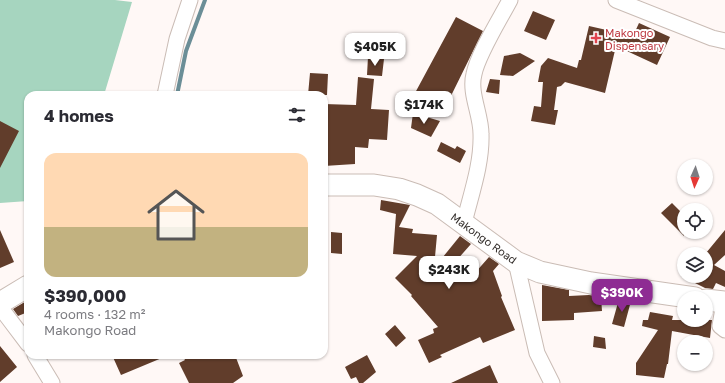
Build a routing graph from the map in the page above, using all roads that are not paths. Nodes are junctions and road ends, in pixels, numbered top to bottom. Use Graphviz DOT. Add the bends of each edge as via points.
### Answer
graph roads {
  1 [pos="190,0"];
  2 [pos="510,0"];
  3 [pos="616,0"];
  4 [pos="725,41"];
  5 [pos="166,91"];
  6 [pos="328,185"];
  7 [pos="464,223"];
  8 [pos="516,262"];
  9 [pos="24,288"];
  10 [pos="677,295"];
  11 [pos="718,301"];
  12 [pos="0,303"];
  13 [pos="0,307"];
  14 [pos="725,330"];
  15 [pos="24,339"];
  16 [pos="37,359"];
  17 [pos="52,383"];
  18 [pos="552,383"];
  1 -- 5 [label="street" via="177,38"];
  2 -- 7 [label="street" via="473,74 481,135 478,168"];
  3 -- 4 [label="street"];
  6 -- 7 [label="street, Makongo Road" via="374,185 399,189 437,204"];
  7 -- 8 [label="street, Makongo Road"];
  8 -- 10 [label="street, Makongo Road" via="540,272 591,283"];
  8 -- 18 [label="street" via="538,353"];
  9 -- 12 [label="street"];
  11 -- 14 [label="street" via="720,326"];
  13 -- 15 [label="street"];
  16 -- 17 [label="street"];
}
